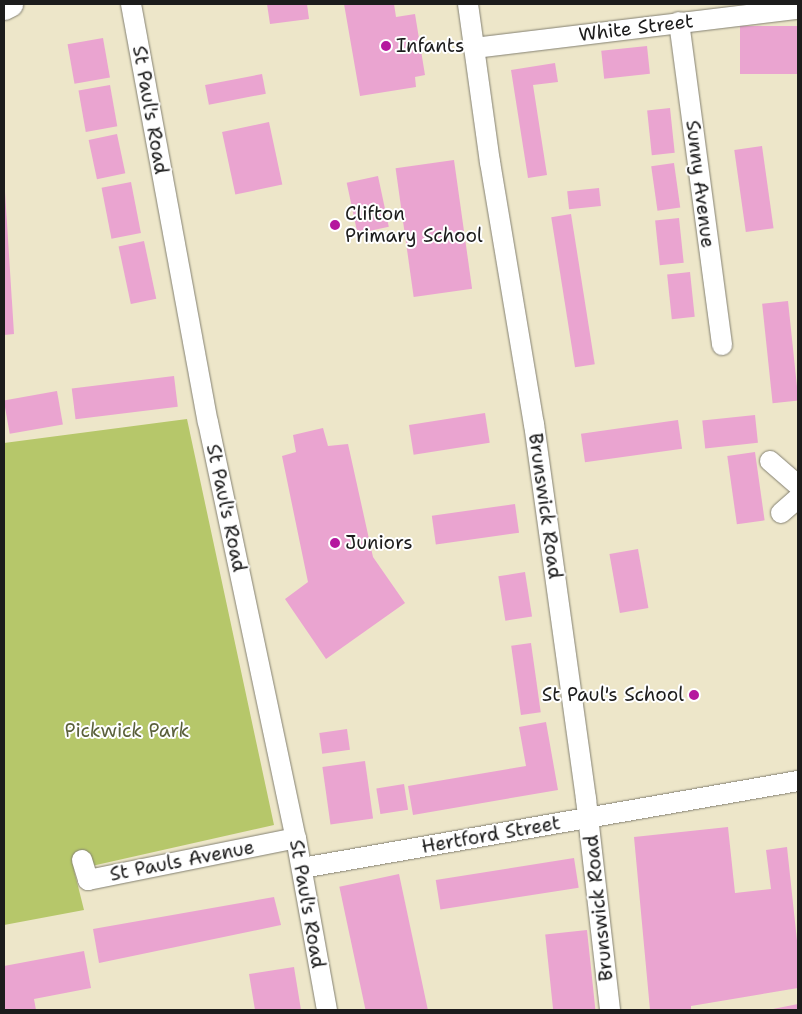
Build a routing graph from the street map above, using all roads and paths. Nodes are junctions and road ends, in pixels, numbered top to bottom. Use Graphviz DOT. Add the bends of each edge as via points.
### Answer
graph roads {
  1 [pos="10,4"];
  2 [pos="130,4"];
  3 [pos="468,4"];
  4 [pos="4,8"];
  5 [pos="798,9"];
  6 [pos="679,22"];
  7 [pos="474,48"];
  8 [pos="722,345"];
  9 [pos="770,461"];
  10 [pos="798,485"];
  11 [pos="798,498"];
  12 [pos="781,513"];
  13 [pos="798,781"];
  14 [pos="588,818"];
  15 [pos="296,838"];
  16 [pos="82,860"];
  17 [pos="302,868"];
  18 [pos="327,1010"];
  19 [pos="610,1010"];
  1 -- 4 [label="street"];
  2 -- 15 [label="street, St Paul's Road" via="208,422"];
  3 -- 7 [label="street, Brunswick Road"];
  5 -- 6 [label="street, White Street"];
  6 -- 7 [label="street, White Street"];
  6 -- 8 [label="street, Sunny Avenue"];
  7 -- 14 [label="street, Brunswick Road" via="534,424"];
  9 -- 10 [label="street"];
  11 -- 12 [label="street"];
  13 -- 14 [label="street, Hertford Street"];
  14 -- 17 [label="street, Hertford Street"];
  14 -- 19 [label="street, Brunswick Road"];
  15 -- 16 [label="street, St Pauls Avenue" via="88,880"];
  15 -- 17 [label="street, St Paul's Road"];
  17 -- 18 [label="street, St Paul's Road"];
}
